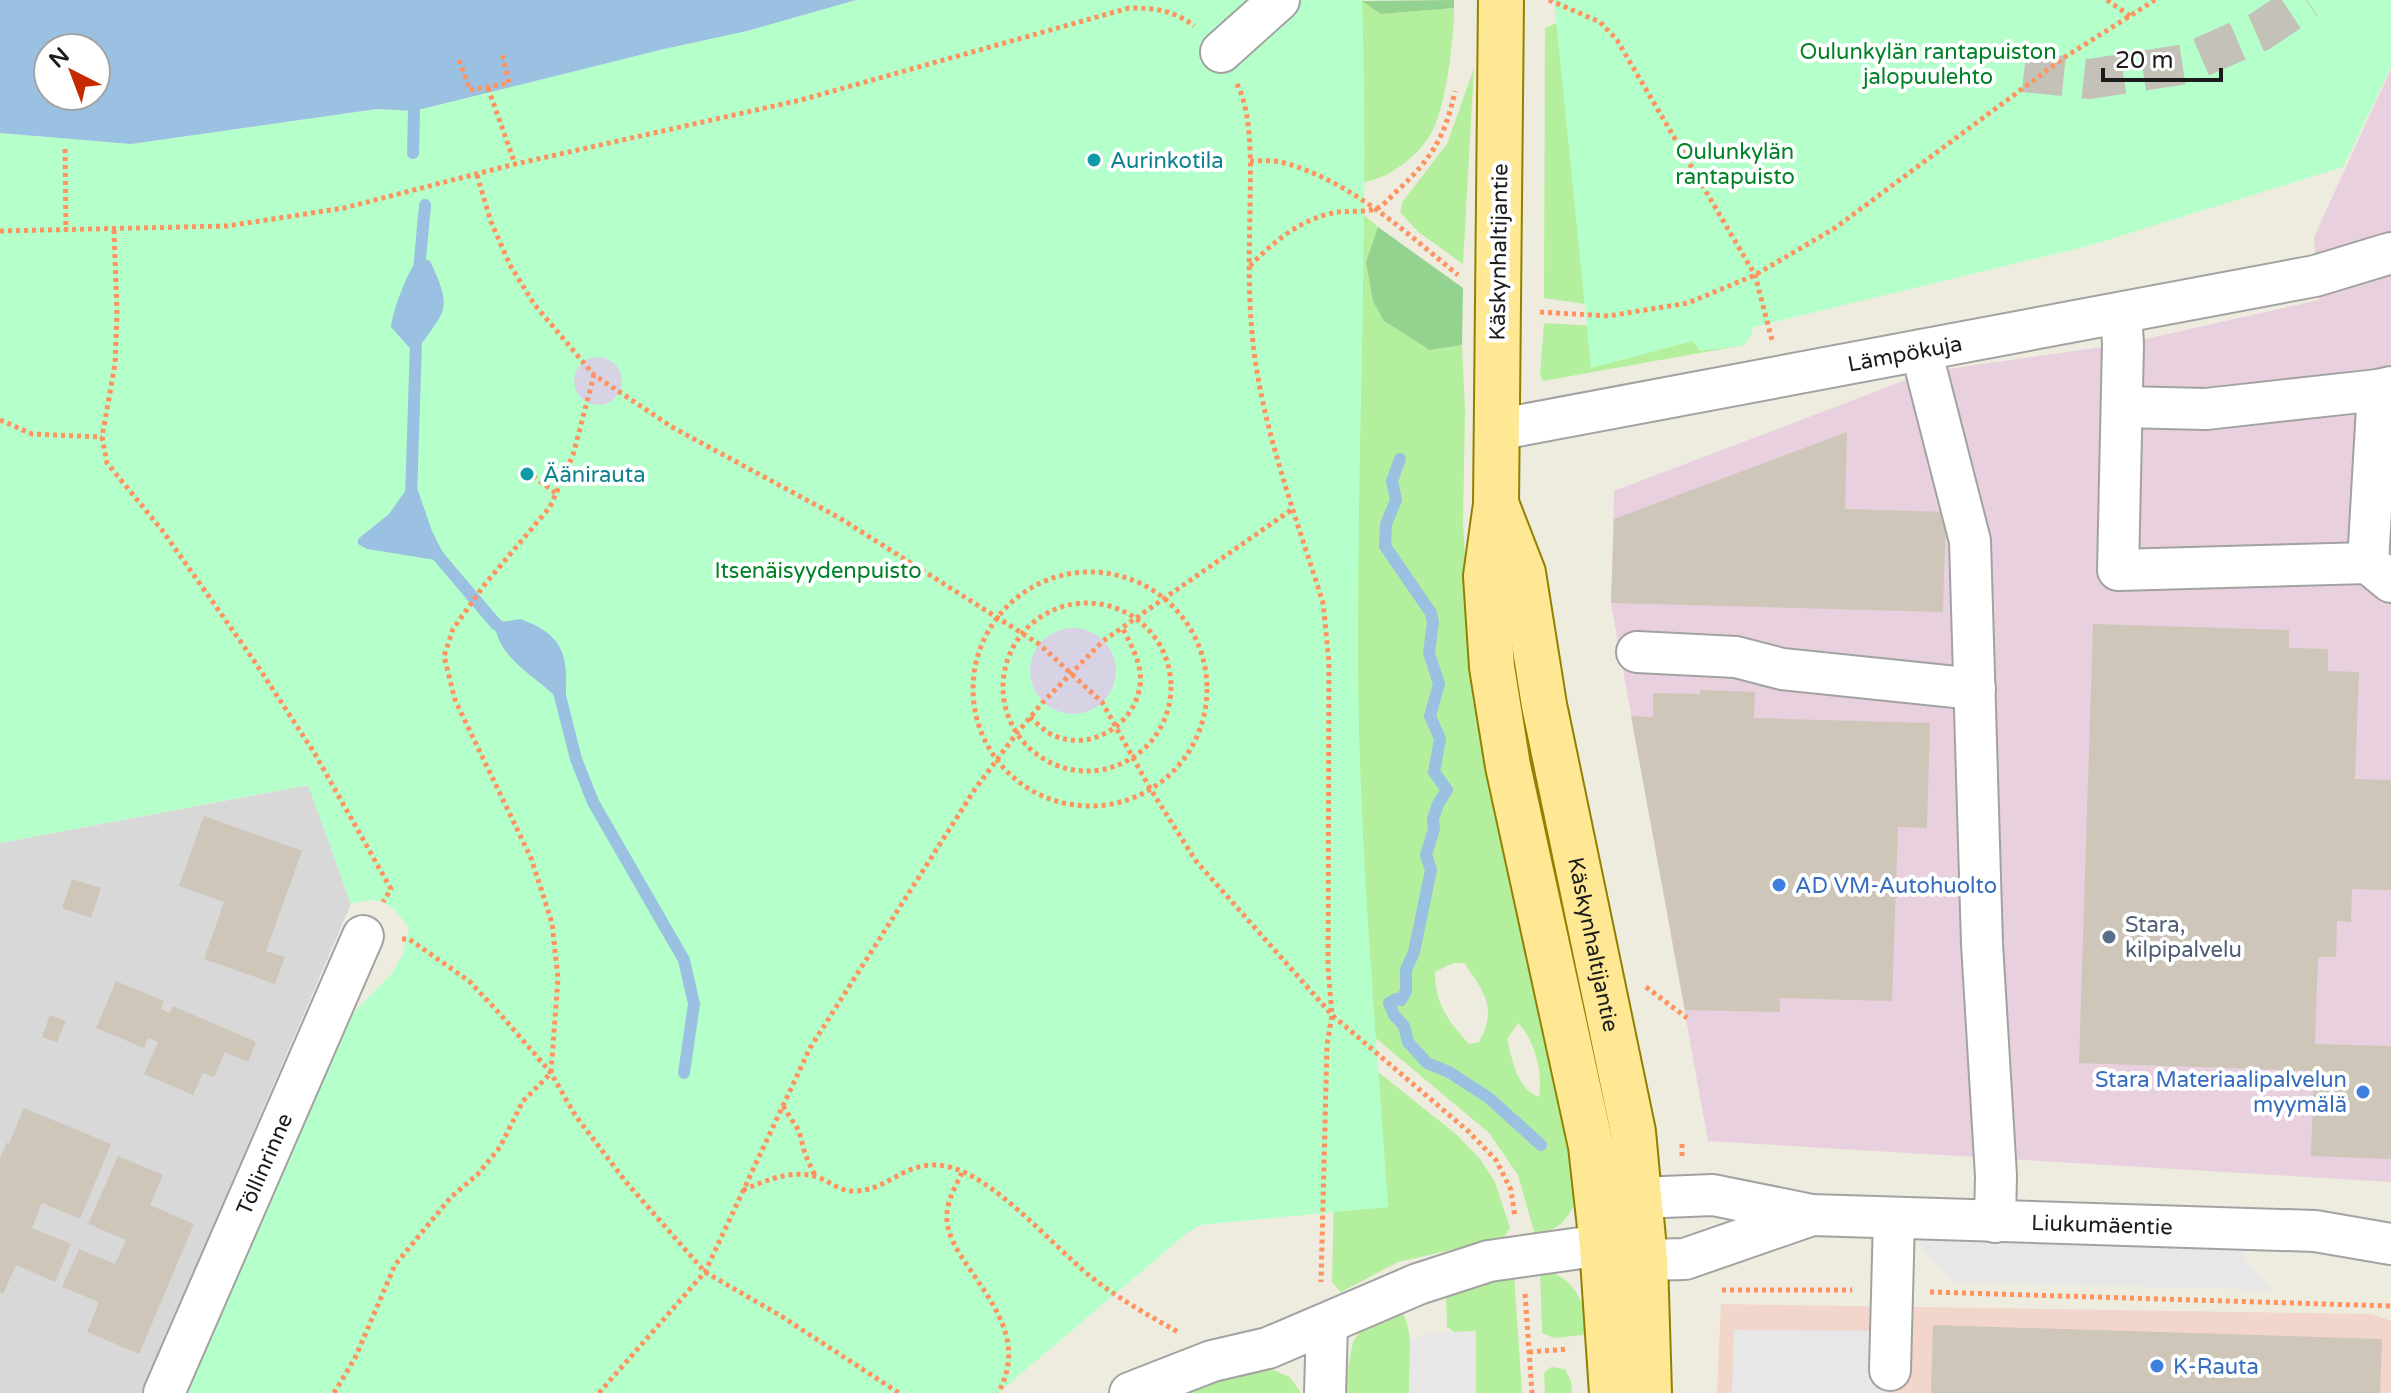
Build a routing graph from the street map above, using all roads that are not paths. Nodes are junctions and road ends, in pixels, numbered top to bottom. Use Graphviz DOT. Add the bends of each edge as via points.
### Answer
graph roads {
  1 [pos="1279,0"];
  2 [pos="1501,0"];
  3 [pos="1221,52"];
  4 [pos="2391,253"];
  5 [pos="2121,313"];
  6 [pos="1921,350"];
  7 [pos="2385,388"];
  8 [pos="2122,407"];
  9 [pos="1496,430"];
  10 [pos="1496,504"];
  11 [pos="2380,573"];
  12 [pos="1637,652"];
  13 [pos="1975,689"];
  14 [pos="363,936"];
  15 [pos="1639,1198"];
  16 [pos="1812,1215"];
  17 [pos="1894,1219"];
  18 [pos="1995,1222"];
  19 [pos="2391,1244"];
  20 [pos="1602,1245"];
  21 [pos="1645,1260"];
  22 [pos="1327,1324"];
  23 [pos="1890,1370"];
  24 [pos="164,1393"];
  25 [pos="1130,1393"];
  26 [pos="1325,1393"];
  27 [pos="1612,1393"];
  28 [pos="1649,1393"];
  1 -- 3 [label="street"];
  2 -- 9 [label="main road, Käskynhaltijantie"];
  4 -- 5 [label="street, Lämpökuja" via="2315,276"];
  5 -- 6 [label="street, Lämpökuja"];
  5 -- 8 [label="street"];
  6 -- 9 [label="street, Lämpökuja"];
  6 -- 13 [label="street" via="1970,541"];
  7 -- 8 [label="street" via="2206,409"];
  7 -- 11 [label="street"];
  8 -- 11 [label="street" via="2118,570"];
  9 -- 10 [label="main road, Käskynhaltijantie"];
  10 -- 15 [label="main road, Käskynhaltijantie" via="1523,573 1544,705 1633,1132"];
  10 -- 20 [label="main road, Käskynhaltijantie" via="1486,576 1492,667 1508,766 1591,1146"];
  12 -- 13 [label="street" via="1736,657 1782,669"];
  13 -- 18 [label="street"];
  14 -- 24 [label="street, Töllinrinne"];
  15 -- 16 [label="street, Liukumäentie" via="1713,1195"];
  15 -- 20 [label="street"];
  15 -- 21 [label="main road, Käskynhaltijantie"];
  16 -- 17 [label="street, Liukumäentie"];
  16 -- 21 [label="street, Liukumäentie" via="1685,1259"];
  17 -- 18 [label="street, Liukumäentie"];
  17 -- 23 [label="street"];
  18 -- 19 [label="street, Liukumäentie" via="2315,1231"];
  20 -- 21 [label="street, Liukumäentie"];
  20 -- 22 [label="street" via="1489,1261 1418,1284"];
  20 -- 27 [label="main road, Käskynhaltijantie"];
  21 -- 28 [label="main road, Käskynhaltijantie"];
  22 -- 25 [label="street"];
  22 -- 26 [label="street"];
}
